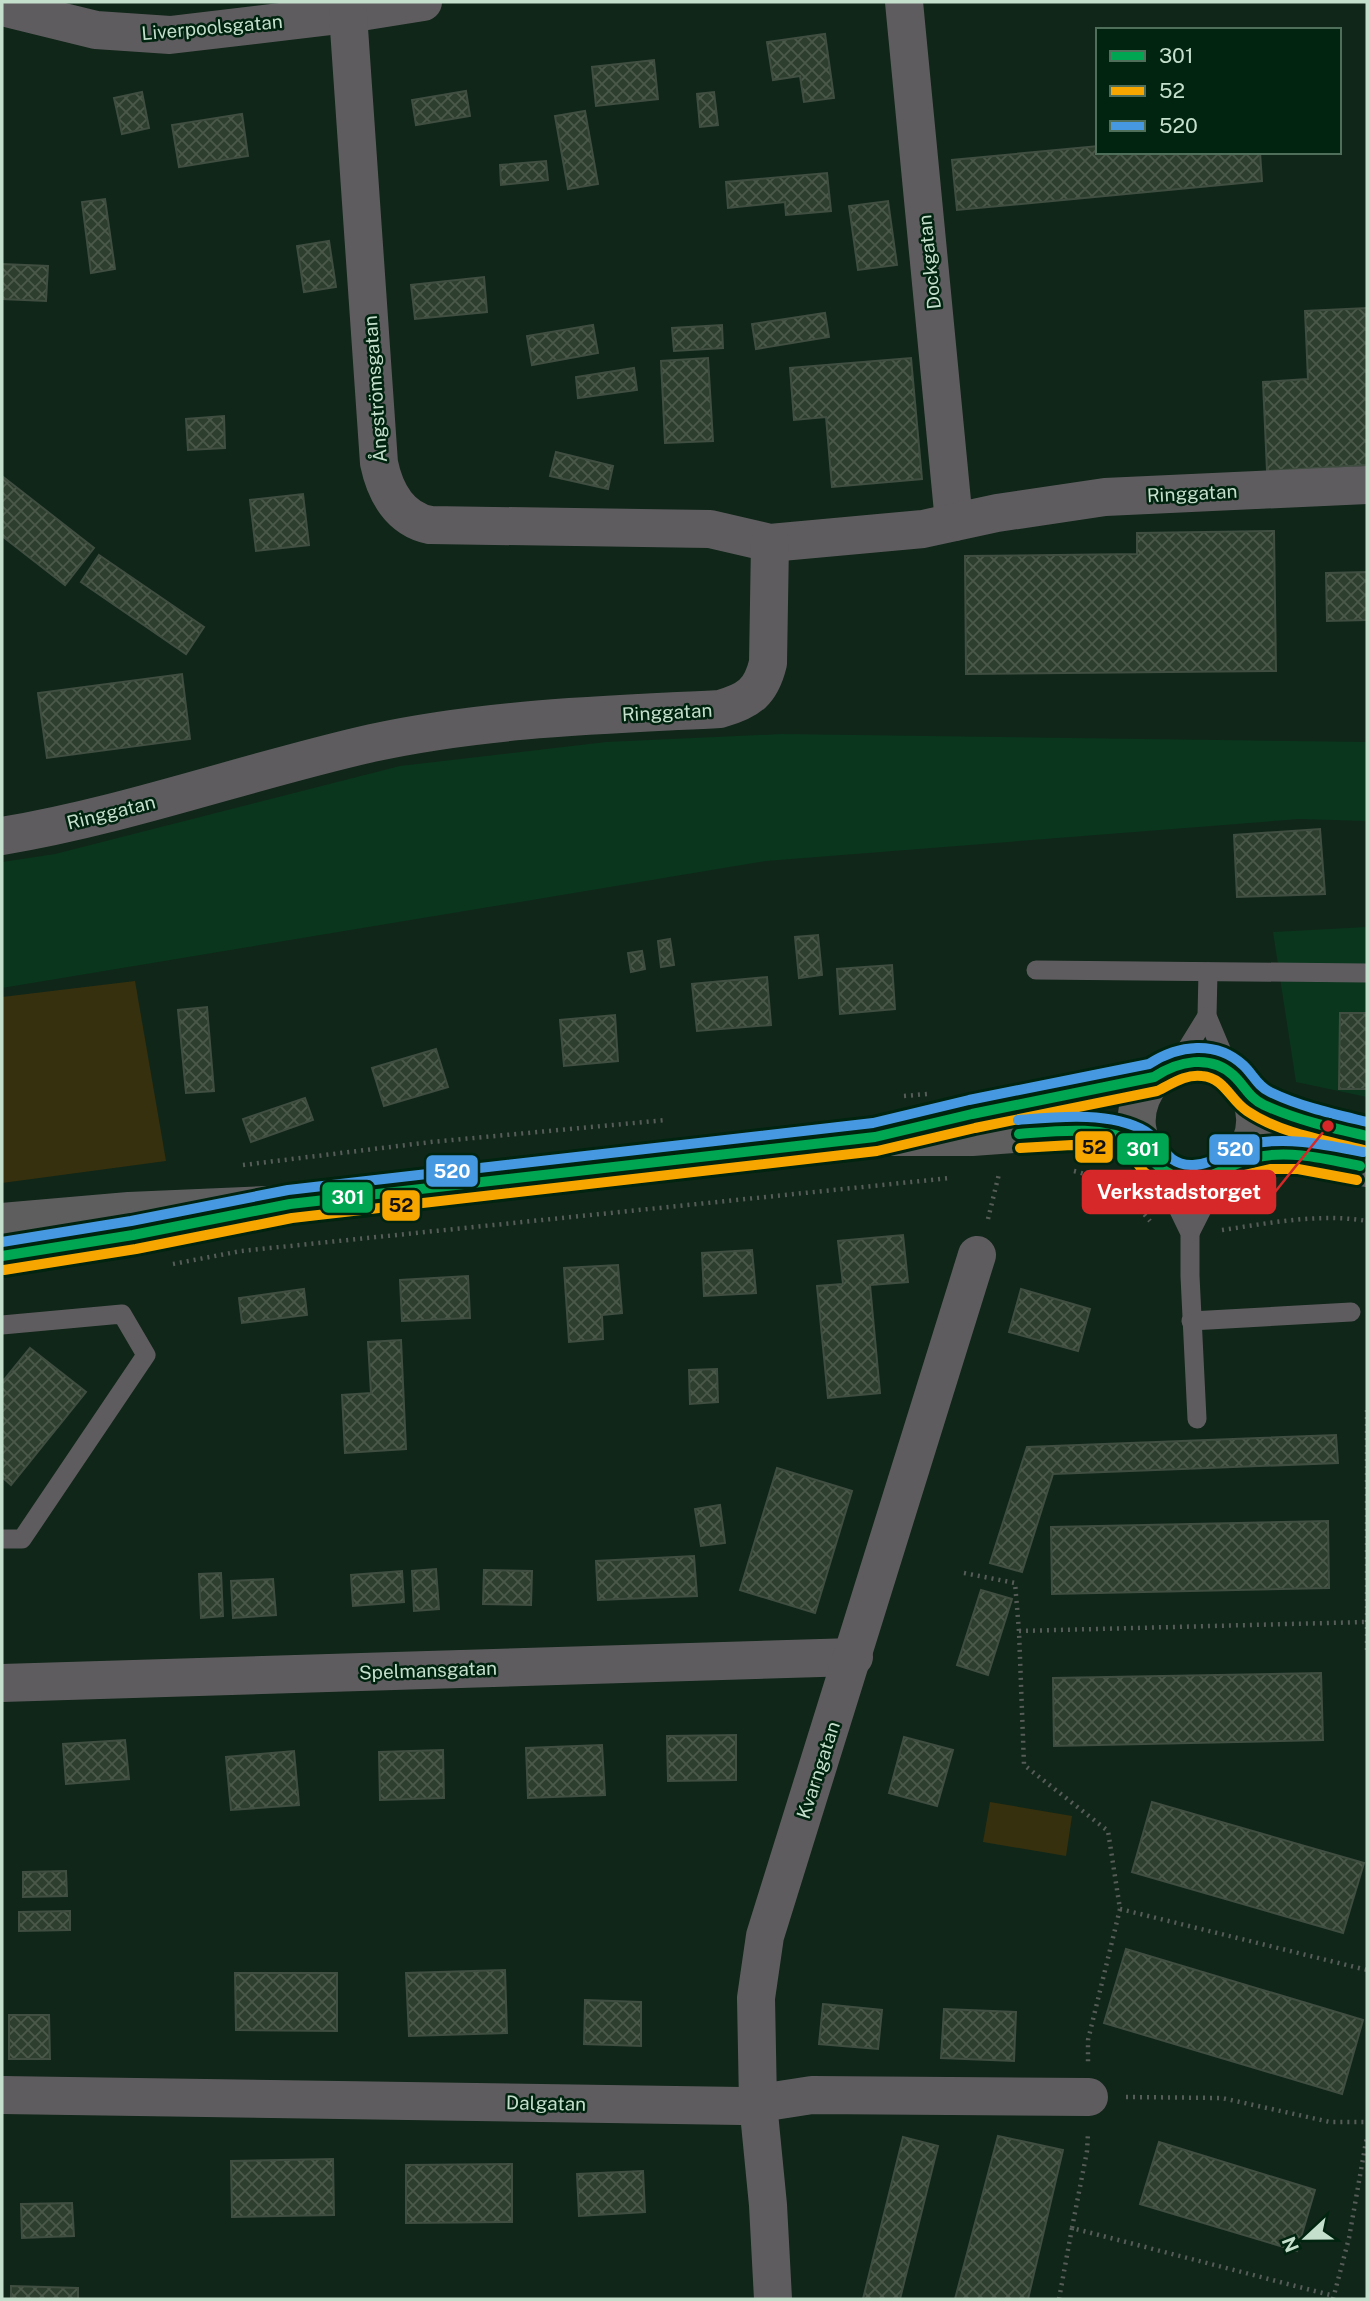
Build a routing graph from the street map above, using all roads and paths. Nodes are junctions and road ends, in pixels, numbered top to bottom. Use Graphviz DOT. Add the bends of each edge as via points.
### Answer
graph roads {
  1 [pos="423,2"];
  2 [pos="904,2"];
  3 [pos="2,7"];
  4 [pos="348,14"];
  5 [pos="1367,485"];
  6 [pos="954,522"];
  7 [pos="770,542"];
  8 [pos="2,836"];
  9 [pos="1036,970"];
  10 [pos="1208,972"];
  11 [pos="1367,973"];
  12 [pos="1207,1016"];
  13 [pos="1166,1070"];
  14 [pos="1240,1085"];
  15 [pos="934,1093"];
  16 [pos="896,1097"];
  17 [pos="677,1118"];
  18 [pos="1367,1136"];
  19 [pos="875,1137"];
  20 [pos="1149,1156"];
  21 [pos="237,1166"];
  22 [pos="1229,1168"];
  23 [pos="1367,1168"];
  24 [pos="1067,1170"];
  25 [pos="1011,1172"];
  26 [pos="957,1177"];
  27 [pos="290,1204"];
  28 [pos="1367,1221"];
  29 [pos="2,1222"];
  30 [pos="1190,1233"];
  31 [pos="977,1255"];
  32 [pos="2,1256"];
  33 [pos="172,1264"];
  34 [pos="1351,1312"];
  35 [pos="1191,1321"];
  36 [pos="2,1325"];
  37 [pos="1367,1410"];
  38 [pos="1197,1419"];
  39 [pos="1367,1472"];
  40 [pos="2,1539"];
  41 [pos="964,1573"];
  42 [pos="1366,1622"];
  43 [pos="1019,1631"];
  44 [pos="1367,1653"];
  45 [pos="854,1657"];
  46 [pos="2,1683"];
  47 [pos="1120,1909"];
  48 [pos="1367,1970"];
  49 [pos="2,2095"];
  50 [pos="1089,2097"];
  51 [pos="758,2103"];
  52 [pos="1367,2122"];
  53 [pos="1367,2136"];
  54 [pos="1072,2228"];
  55 [pos="1334,2298"];
  56 [pos="773,2299"];
  57 [pos="1059,2299"];
  1 -- 4 [label="street, Liverpoolsgatan"];
  2 -- 6 [label="street, Dockgatan"];
  3 -- 4 [label="street, Liverpoolsgatan" via="96,30 147,34"];
  4 -- 7 [label="street, Ångströmsgatan" via="380,463 383,483 392,498 416,522 430,526 710,529"];
  5 -- 6 [label="street, Ringgatan" via="1105,497"];
  6 -- 7 [label="street, Ringgatan" via="923,529"];
  7 -- 8 [label="street, Ringgatan" via="768,663 764,680 739,704 449,729 373,743 79,822"];
  9 -- 10 [label="lane"];
  10 -- 11 [label="lane"];
  10 -- 12 [label="lane"];
  12 -- 13 [label="lane"];
  12 -- 14 [label="lane"];
  13 -- 14 [label="main road" via="1192,1061 1206,1062 1219,1066"];
  13 -- 19 [label="main road"];
  13 -- 20 [label="main road" via="1144,1089 1137,1109 1136,1131"];
  14 -- 18 [label="main road" via="1280,1112"];
  14 -- 22 [label="main road" via="1253,1107 1254,1131"];
  15 -- 16 [label="path"];
  17 -- 21 [label="path"];
  19 -- 20 [label="main road" via="1080,1130 1114,1135"];
  19 -- 27 [label="main road"];
  20 -- 22 [label="main road" via="1170,1174 1195,1180"];
  20 -- 30 [label="lane"];
  22 -- 23 [label="main road" via="1270,1155"];
  22 -- 30 [label="lane"];
  24 -- 30 [label="path" via="1096,1178 1122,1193 1164,1235"];
  25 -- 31 [label="path" via="999,1173"];
  26 -- 33 [label="path" via="241,1251"];
  27 -- 29 [label="main road"];
  27 -- 32 [label="main road" via="133,1236"];
  28 -- 30 [label="path" via="1314,1217"];
  30 -- 35 [label="lane"];
  31 -- 45 [label="street, Kvarngatan"];
  34 -- 35 [label="lane"];
  35 -- 38 [label="lane"];
  36 -- 40 [label="lane" via="122,1314 146,1355 22,1538"];
  37 -- 39 [label="path"];
  39 -- 42 [label="path"];
  41 -- 43 [label="path" via="1015,1583"];
  42 -- 43 [label="path"];
  42 -- 44 [label="path"];
  43 -- 47 [label="path" via="1024,1765 1108,1831"];
  45 -- 46 [label="street, Spelmansgatan"];
  45 -- 51 [label="street, Kvarngatan" via="765,1936 756,1998"];
  47 -- 48 [label="path"];
  47 -- 50 [label="path" via="1088,2040"];
  49 -- 51 [label="street, Dalgatan"];
  50 -- 51 [label="street, Dalgatan" via="812,2095"];
  50 -- 52 [label="path" via="1222,2098 1330,2122"];
  50 -- 54 [label="path" via="1087,2151"];
  51 -- 56 [label="street, Kvarngatan"];
  53 -- 55 [label="path"];
  54 -- 55 [label="path"];
  54 -- 57 [label="path"];
}
